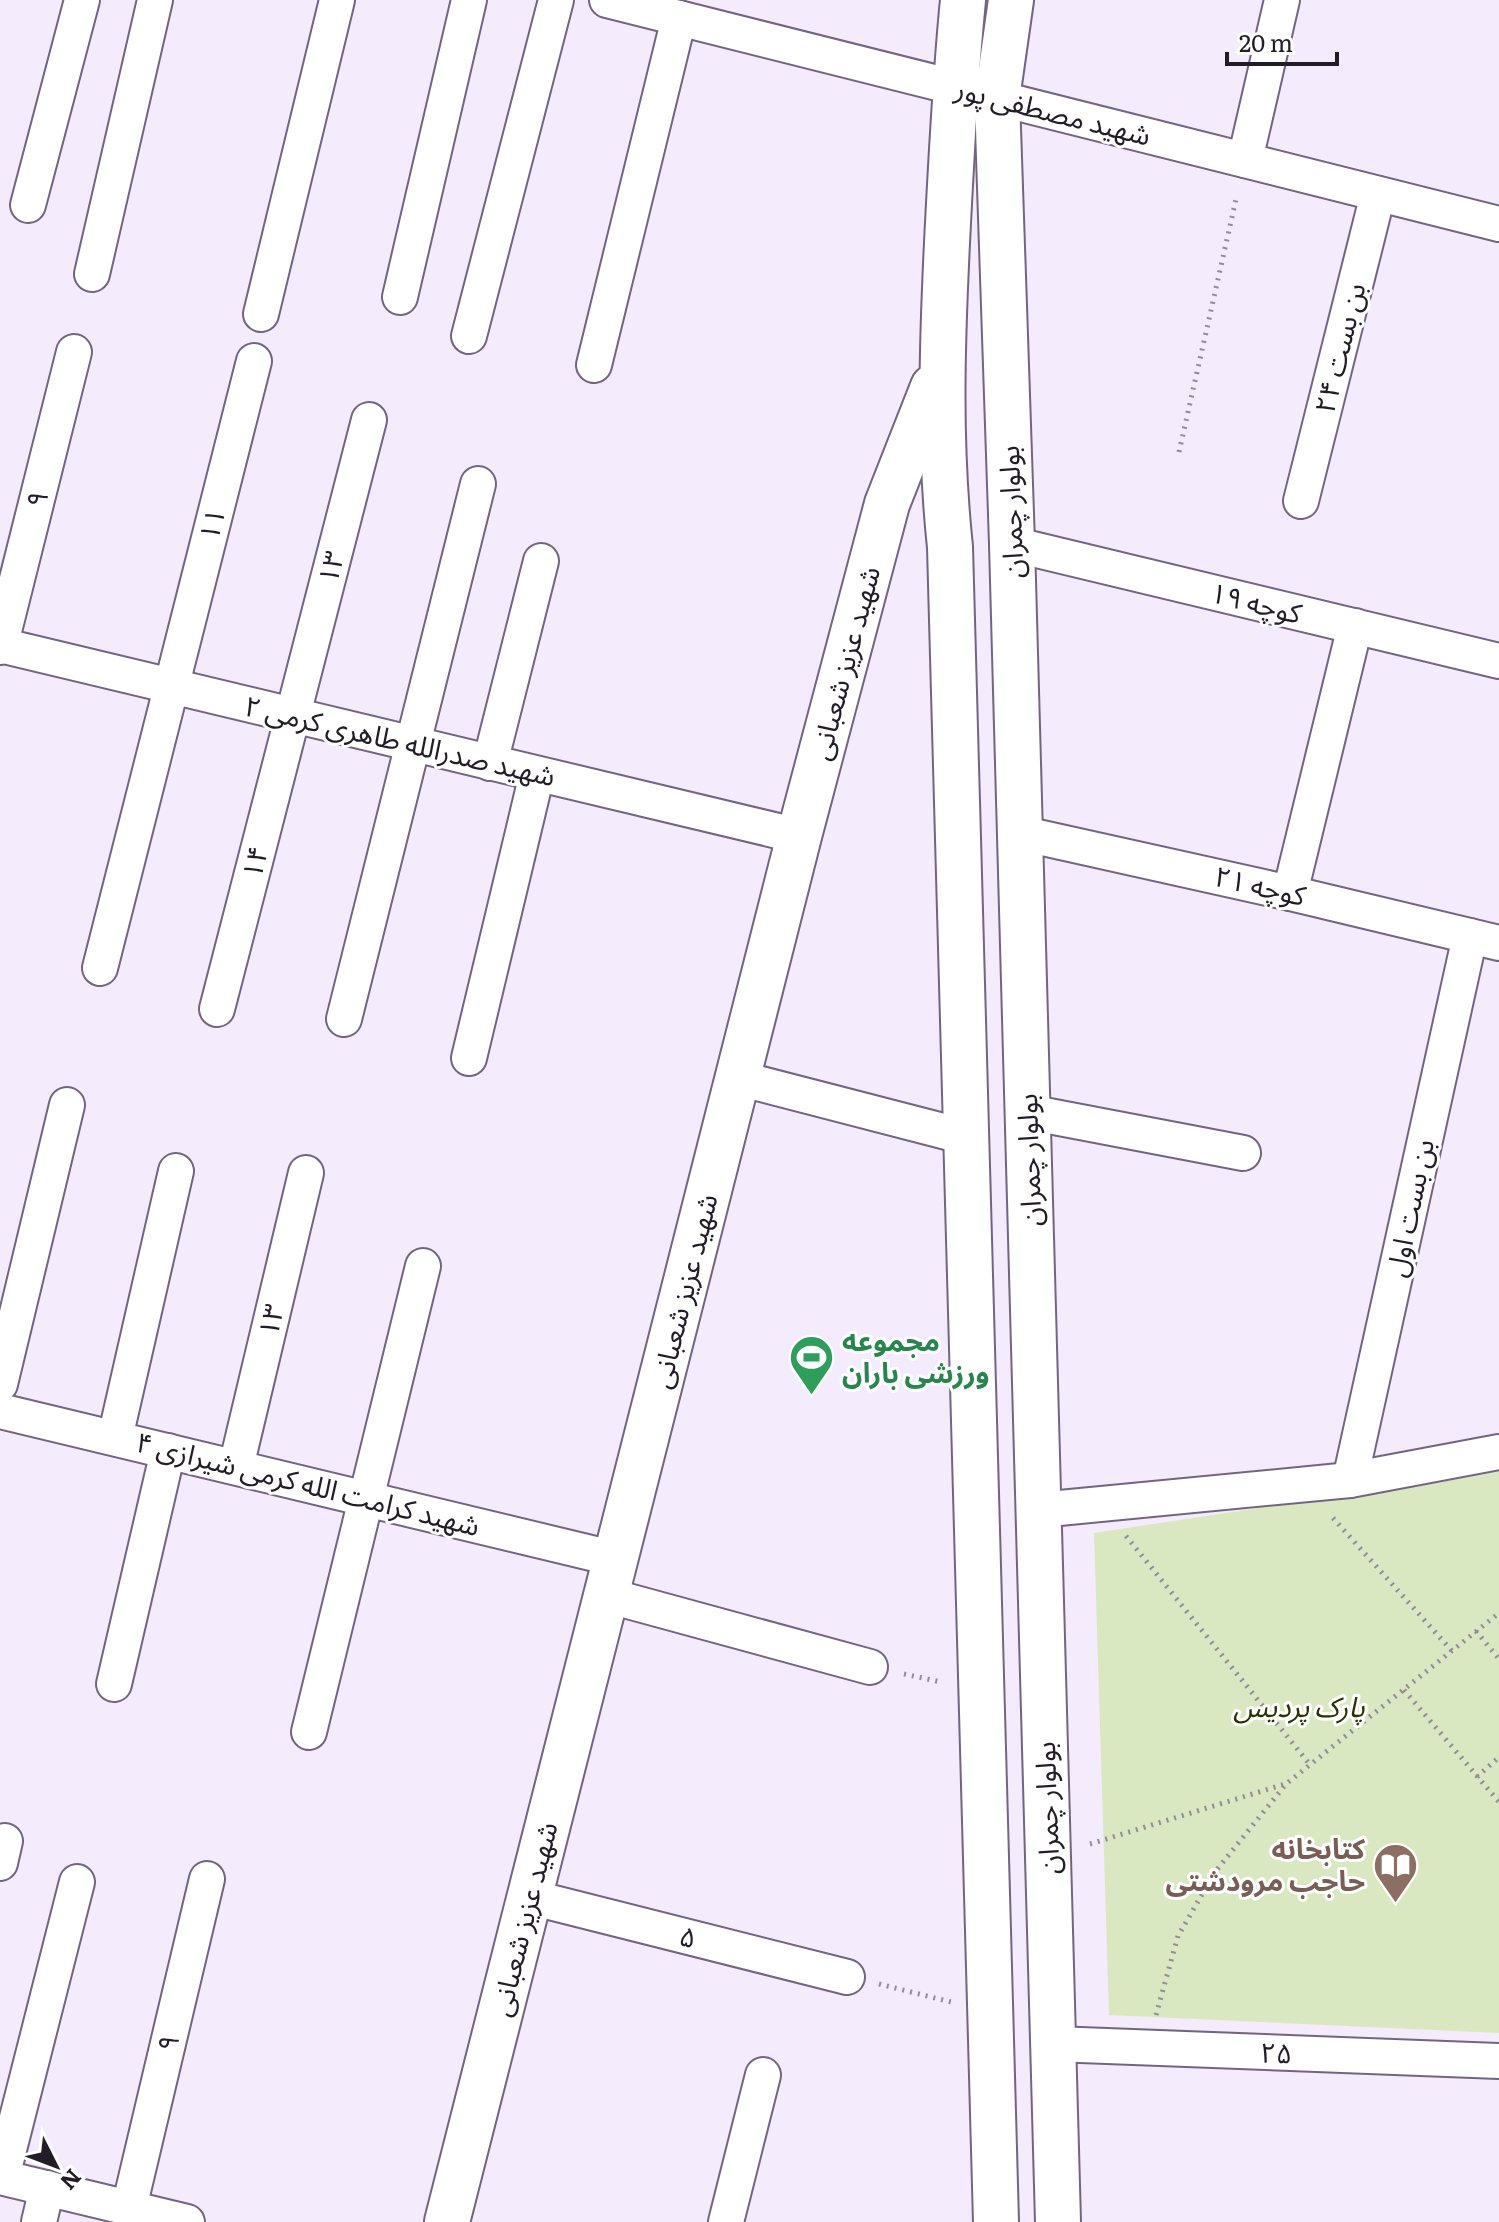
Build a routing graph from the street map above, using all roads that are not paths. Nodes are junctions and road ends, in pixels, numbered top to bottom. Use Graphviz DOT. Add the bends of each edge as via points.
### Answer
graph roads {
  1 [pos="82,0"];
  2 [pos="155,0"];
  3 [pos="337,0"];
  4 [pos="469,0"];
  5 [pos="556,0"];
  6 [pos="607,0"];
  7 [pos="963,0"];
  8 [pos="1011,0"];
  9 [pos="1282,0"];
  10 [pos="722,14"];
  11 [pos="679,18"];
  12 [pos="954,87"];
  13 [pos="997,98"];
  14 [pos="1245,160"];
  15 [pos="1378,194"];
  16 [pos="28,205"];
  17 [pos="1499,224"];
  18 [pos="92,274"];
  19 [pos="400,297"];
  20 [pos="261,314"];
  21 [pos="469,336"];
  22 [pos="74,352"];
  23 [pos="254,361"];
  24 [pos="594,365"];
  25 [pos="941,366"];
  26 [pos="369,420"];
  27 [pos="478,484"];
  28 [pos="1301,501"];
  29 [pos="1012,544"];
  30 [pos="541,561"];
  31 [pos="1355,626"];
  32 [pos="0,646"];
  33 [pos="1499,661"];
  34 [pos="171,686"];
  35 [pos="293,715"];
  36 [pos="414,744"];
  37 [pos="490,763"];
  38 [pos="537,774"];
  39 [pos="1020,833"];
  40 [pos="799,836"];
  41 [pos="1290,893"];
  42 [pos="1485,939"];
  43 [pos="100,968"];
  44 [pos="217,1009"];
  45 [pos="344,1019"];
  46 [pos="469,1058"];
  47 [pos="738,1078"];
  48 [pos="67,1105"];
  49 [pos="1028,1112"];
  50 [pos="966,1137"];
  51 [pos="1243,1153"];
  52 [pos="176,1171"];
  53 [pos="306,1173"];
  54 [pos="423,1266"];
  55 [pos="0,1384"];
  56 [pos="0,1411"];
  57 [pos="115,1438"];
  58 [pos="168,1451"];
  59 [pos="1499,1452"];
  60 [pos="236,1467"];
  61 [pos="1350,1480"];
  62 [pos="365,1498"];
  63 [pos="1039,1510"];
  64 [pos="611,1577"];
  65 [pos="870,1667"];
  66 [pos="114,1684"];
  67 [pos="309,1732"];
  68 [pos="207,1879"];
  69 [pos="77,1882"];
  70 [pos="530,1897"];
  71 [pos="847,1977"];
  72 [pos="1054,2044"];
  73 [pos="1499,2061"];
  74 [pos="763,2075"];
  75 [pos="1,2177"];
  76 [pos="47,2188"];
  77 [pos="129,2208"];
  78 [pos="181,2221"];
  79 [pos="39,2222"];
  80 [pos="447,2222"];
  81 [pos="726,2222"];
  82 [pos="996,2222"];
  83 [pos="1058,2222"];
  1 -- 16 [label="street"];
  2 -- 18 [label="street"];
  3 -- 20 [label="street"];
  4 -- 19 [label="street"];
  5 -- 21 [label="street"];
  6 -- 11 [label="street, شهید مصطفی پور"];
  7 -- 12 [label="main road"];
  8 -- 13 [label="main road, بولوار چمران"];
  9 -- 14 [label="street"];
  10 -- 11 [label="street, شهید مصطفی پور"];
  10 -- 12 [label="street, شهید مصطفی پور"];
  11 -- 24 [label="street"];
  12 -- 13 [label="street, شهید مصطفی پور"];
  12 -- 25 [label="main road"];
  13 -- 14 [label="street, شهید مصطفی پور"];
  13 -- 29 [label="main road, بولوار چمران"];
  14 -- 15 [label="street, شهید مصطفی پور"];
  15 -- 17 [label="street, شهید مصطفی پور"];
  15 -- 28 [label="street, بن بست ۲۴"];
  22 -- 32 [label="street, ۹"];
  23 -- 34 [label="street, ۱۱"];
  25 -- 40 [label="main road, شهید عزیز شعبانی" via="887,504"];
  25 -- 50 [label="main road"];
  26 -- 35 [label="street, ۱۳"];
  27 -- 36 [label="street"];
  29 -- 31 [label="street, کوچه ۱۹"];
  29 -- 39 [label="main road, بولوار چمران"];
  30 -- 37 [label="street"];
  31 -- 33 [label="street, کوچه ۱۹"];
  31 -- 41 [label="street"];
  32 -- 34 [label="street, شهید صدرالله طاهری کرمی ۲"];
  34 -- 35 [label="street, شهید صدرالله طاهری کرمی ۲"];
  34 -- 43 [label="street, ۱۱"];
  35 -- 36 [label="street, شهید صدرالله طاهری کرمی ۲"];
  35 -- 44 [label="street, ۱۴"];
  36 -- 37 [label="street, شهید صدرالله طاهری کرمی ۲"];
  36 -- 45 [label="street"];
  37 -- 38 [label="street, شهید صدرالله طاهری کرمی ۲"];
  38 -- 40 [label="street, شهید صدرالله طاهری کرمی ۲"];
  38 -- 46 [label="street"];
  39 -- 41 [label="street, کوچه ۲۱"];
  39 -- 49 [label="main road, بولوار چمران"];
  40 -- 47 [label="main road, شهید عزیز شعبانی"];
  41 -- 42 [label="street, کوچه ۲۱"];
  42 -- 61 [label="street, بن بست اول"];
  47 -- 50 [label="street"];
  47 -- 64 [label="main road, شهید عزیز شعبانی"];
  48 -- 55 [label="street"];
  49 -- 51 [label="street"];
  49 -- 63 [label="main road, بولوار چمران"];
  50 -- 82 [label="main road"];
  52 -- 57 [label="street"];
  53 -- 60 [label="street, ۱۳"];
  54 -- 62 [label="street"];
  56 -- 57 [label="street, شهید کرامت الله کرمی شیرازی ۴"];
  57 -- 58 [label="street, شهید کرامت الله کرمی شیرازی ۴"];
  58 -- 60 [label="street, شهید کرامت الله کرمی شیرازی ۴"];
  58 -- 66 [label="street"];
  59 -- 61 [label="street"];
  60 -- 62 [label="street, شهید کرامت الله کرمی شیرازی ۴"];
  61 -- 63 [label="street"];
  62 -- 64 [label="street, شهید کرامت الله کرمی شیرازی ۴"];
  62 -- 67 [label="street"];
  63 -- 72 [label="main road, بولوار چمران"];
  64 -- 65 [label="street, شهید کرامت الله کرمی شیرازی ۴"];
  64 -- 70 [label="main road, شهید عزیز شعبانی"];
  68 -- 77 [label="street, ۹"];
  69 -- 75 [label="street"];
  70 -- 71 [label="street, ۵"];
  70 -- 80 [label="main road, شهید عزیز شعبانی"];
  72 -- 73 [label="street, ۲۵"];
  72 -- 83 [label="main road, بولوار چمران"];
  74 -- 81 [label="street"];
  75 -- 76 [label="street"];
  76 -- 77 [label="street"];
  76 -- 79 [label="street"];
  77 -- 78 [label="street"];
}
